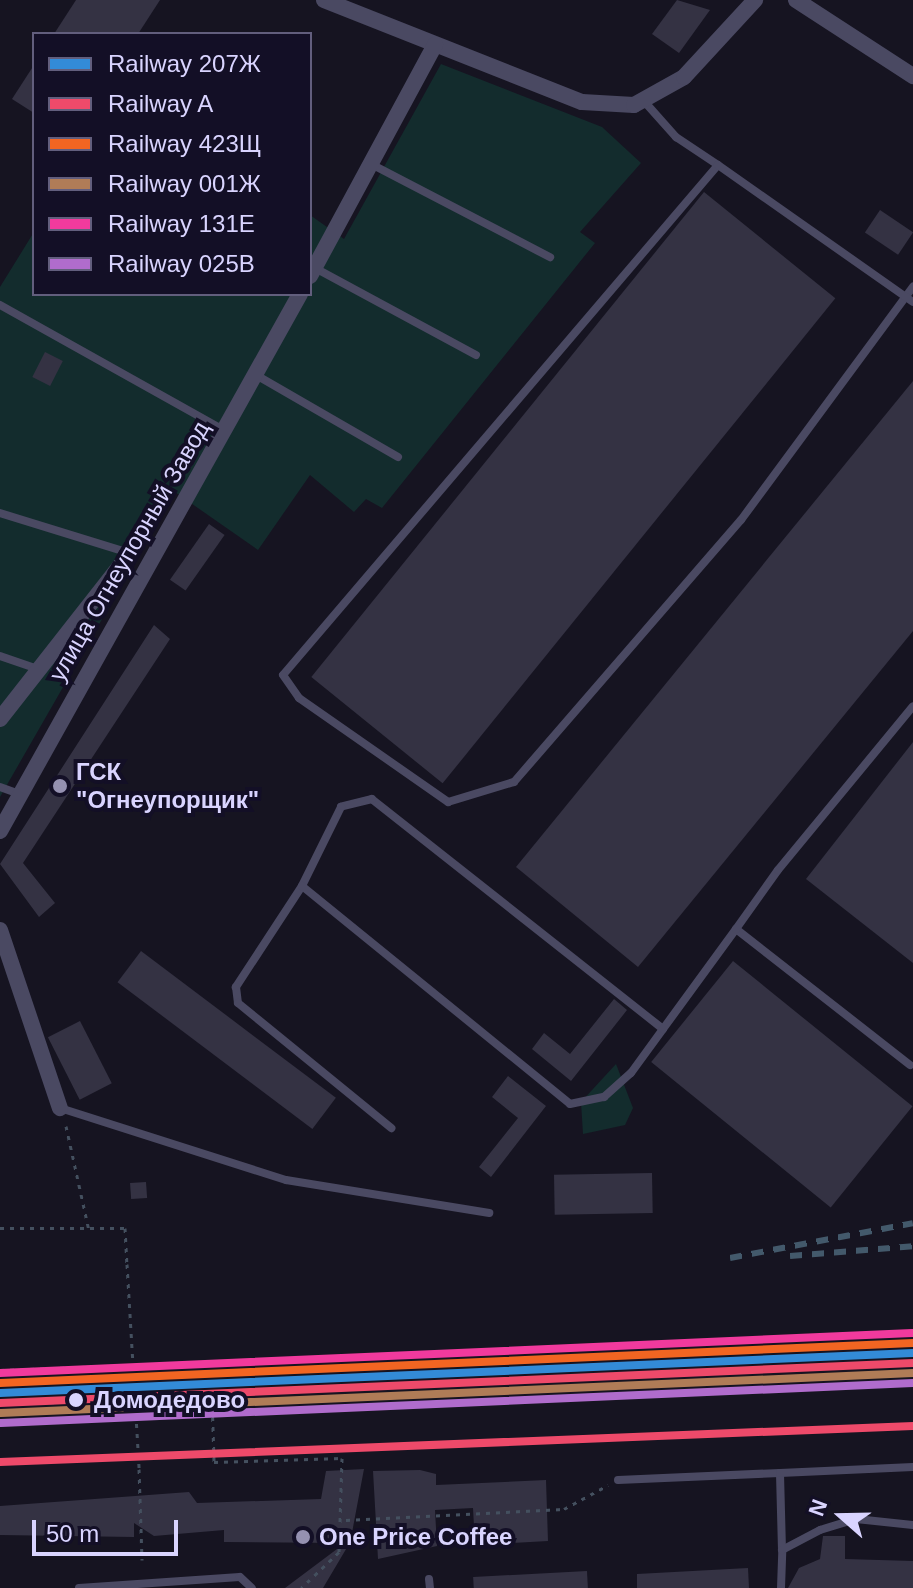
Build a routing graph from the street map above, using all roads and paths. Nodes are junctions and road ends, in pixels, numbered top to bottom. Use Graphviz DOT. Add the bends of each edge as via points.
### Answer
graph roads {
  1 [pos="324,0"];
  2 [pos="755,0"];
  3 [pos="796,0"];
  4 [pos="435,45"];
  5 [pos="913,76"];
  6 [pos="643,100"];
  7 [pos="370,164"];
  8 [pos="718,165"];
  9 [pos="550,257"];
  10 [pos="312,272"];
  11 [pos="913,287"];
  12 [pos="297,296"];
  13 [pos="910,300"];
  14 [pos="0,305"];
  15 [pos="476,355"];
  16 [pos="256,375"];
  17 [pos="225,430"];
  18 [pos="398,457"];
  19 [pos="0,513"];
  20 [pos="130,553"];
  21 [pos="0,656"];
  22 [pos="38,669"];
  23 [pos="913,706"];
  24 [pos="0,719"];
  25 [pos="0,787"];
  26 [pos="19,794"];
  27 [pos="0,831"];
  28 [pos="302,886"];
  29 [pos="736,929"];
  30 [pos="0,930"];
  31 [pos="663,1029"];
  32 [pos="910,1065"];
  33 [pos="60,1108"];
  34 [pos="391,1128"];
  35 [pos="489,1213"];
  36 [pos="0,1228"];
  37 [pos="89,1231"];
  38 [pos="133,1365"];
  39 [pos="0,1370"];
  40 [pos="0,1404"];
  41 [pos="913,1467"];
  42 [pos="780,1473"];
  43 [pos="618,1480"];
  44 [pos="345,1520"];
  45 [pos="913,1525"];
  46 [pos="782,1550"];
  47 [pos="142,1560"];
  48 [pos="79,1588"];
  49 [pos="252,1588"];
  50 [pos="301,1588"];
  51 [pos="781,1588"];
  1 -- 4 [label="street"];
  2 -- 6 [label="street" via="684,77"];
  3 -- 5 [label="street"];
  4 -- 6 [label="street" via="582,102"];
  4 -- 7 [label="street"];
  6 -- 8 [label="lane" via="676,137"];
  7 -- 9 [label="lane"];
  7 -- 10 [label="street"];
  8 -- 13 [label="lane"];
  8 -- 13 [label="lane" via="283,675 299,698 448,802 514,782 741,520"];
  10 -- 15 [label="lane"];
  11 -- 13 [label="lane"];
  12 -- 16 [label="street, улица Огнеупорный Завод"];
  14 -- 17 [label="lane"];
  16 -- 17 [label="street, улица Огнеупорный Завод"];
  16 -- 18 [label="lane"];
  17 -- 26 [label="street, улица Огнеупорный Завод"];
  19 -- 20 [label="lane"];
  20 -- 22 [label="street"];
  21 -- 22 [label="lane"];
  22 -- 24 [label="street"];
  23 -- 29 [label="lane"];
  25 -- 26 [label="lane"];
  26 -- 27 [label="street, улица Огнеупорный Завод"];
  28 -- 31 [label="lane" via="570,1104 604,1097"];
  28 -- 31 [label="lane" via="341,807 372,799"];
  28 -- 34 [label="lane" via="236,987 238,1003"];
  29 -- 31 [label="lane"];
  29 -- 32 [label="lane"];
  30 -- 33 [label="street"];
  33 -- 35 [label="lane" via="286,1180"];
  33 -- 37 [label="path"];
  36 -- 37 [label="path"];
  37 -- 38 [label="path, bridge" via="125,1228"];
  38 -- 39 [label="path"];
  38 -- 47 [label="path, bridge"];
  40 -- 44 [label="path" via="212,1397 214,1462 342,1458"];
  41 -- 42 [label="lane"];
  42 -- 43 [label="lane"];
  42 -- 46 [label="lane"];
  43 -- 44 [label="path" via="564,1509"];
  44 -- 50 [label="path" via="339,1552"];
  45 -- 46 [label="lane" via="856,1519"];
  46 -- 51 [label="lane"];
  48 -- 49 [label="lane" via="240,1577"];
}
